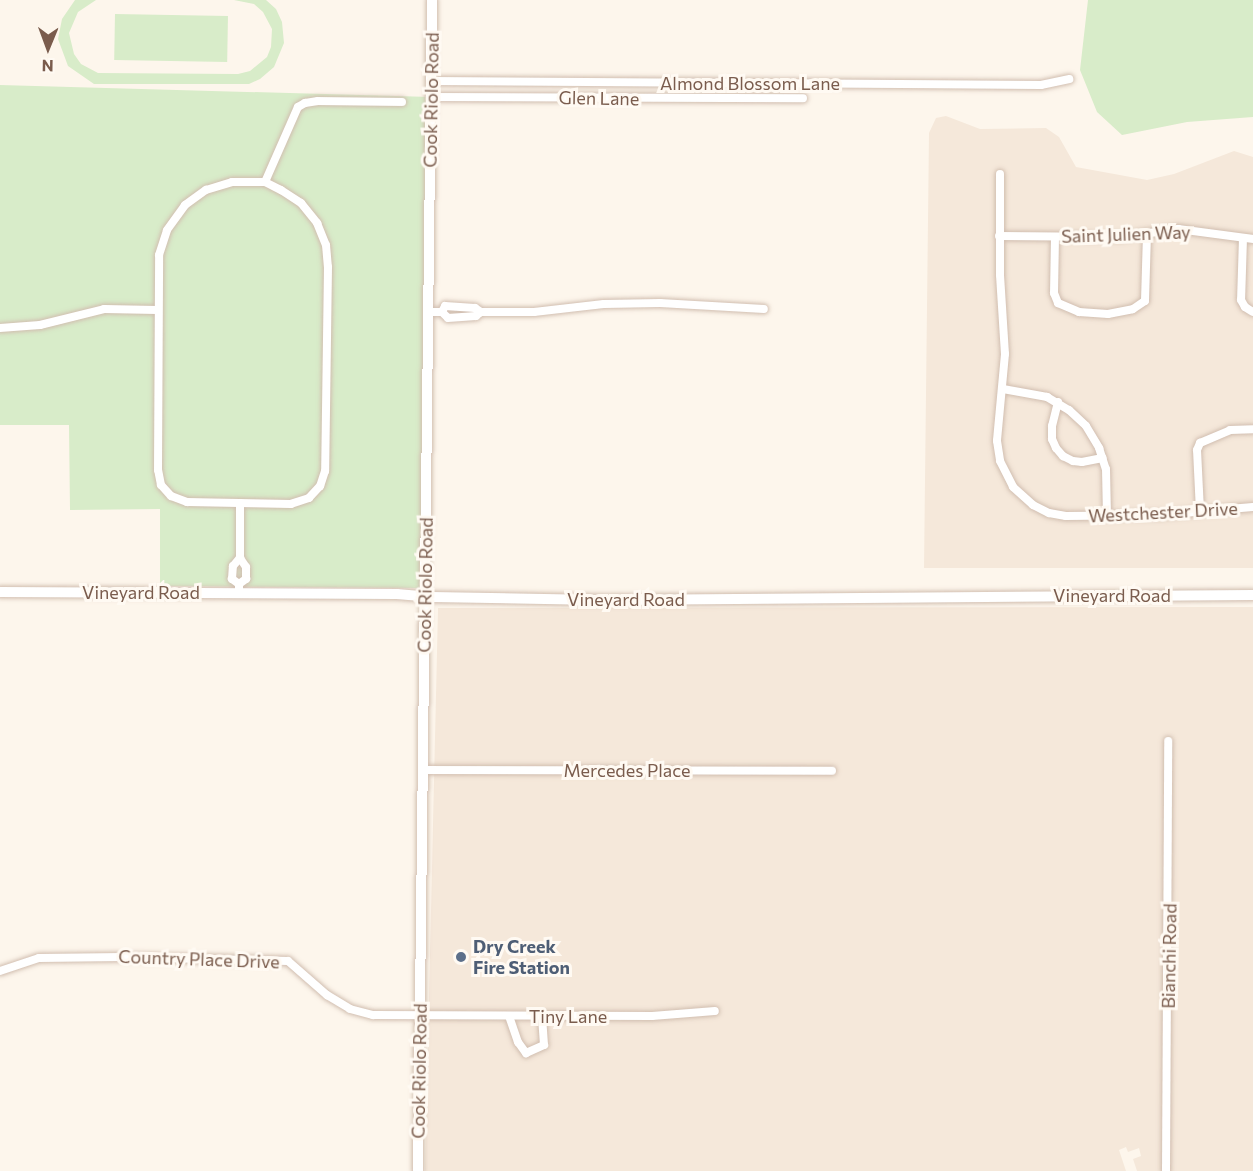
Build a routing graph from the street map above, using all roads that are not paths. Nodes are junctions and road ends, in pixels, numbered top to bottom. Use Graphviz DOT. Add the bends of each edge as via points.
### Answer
graph roads {
  1 [pos="432,0"];
  2 [pos="1069,79"];
  3 [pos="431,81"];
  4 [pos="431,97"];
  5 [pos="803,98"];
  6 [pos="402,102"];
  7 [pos="1000,174"];
  8 [pos="265,182"];
  9 [pos="1147,235"];
  10 [pos="999,236"];
  11 [pos="1055,237"];
  12 [pos="1243,238"];
  13 [pos="1253,239"];
  14 [pos="462,307"];
  15 [pos="764,309"];
  16 [pos="157,310"];
  17 [pos="429,312"];
  18 [pos="442,312"];
  19 [pos="481,312"];
  20 [pos="1253,312"];
  21 [pos="462,317"];
  22 [pos="0,328"];
  23 [pos="1004,389"];
  24 [pos="1058,402"];
  25 [pos="1253,429"];
  26 [pos="1103,458"];
  27 [pos="240,503"];
  28 [pos="1253,507"];
  29 [pos="1200,511"];
  30 [pos="1107,516"];
  31 [pos="240,558"];
  32 [pos="239,588"];
  33 [pos="0,591"];
  34 [pos="1253,595"];
  35 [pos="424,596"];
  36 [pos="1168,741"];
  37 [pos="422,770"];
  38 [pos="832,771"];
  39 [pos="0,971"];
  40 [pos="715,1011"];
  41 [pos="419,1015"];
  42 [pos="509,1016"];
  43 [pos="542,1016"];
  44 [pos="417,1171"];
  45 [pos="1166,1171"];
  1 -- 3 [label="street, Cook Riolo Road"];
  2 -- 3 [label="street, Almond Blossom Lane" via="1041,85"];
  3 -- 4 [label="street, Cook Riolo Road"];
  4 -- 5 [label="street, Glen Lane"];
  4 -- 17 [label="street, Cook Riolo Road"];
  6 -- 8 [label="street" via="318,100 298,107"];
  7 -- 10 [label="street, Westchester Drive"];
  8 -- 16 [label="street" via="232,182 206,190 185,205 167,230 159,255"];
  8 -- 27 [label="street" via="301,203 317,223 326,245 325,471 320,486 309,498 291,504"];
  9 -- 11 [label="street, Saint Julien Way"];
  9 -- 11 [label="street" via="1145,301 1133,309 1108,314 1080,312 1058,303 1054,293"];
  9 -- 12 [label="street, Saint Julien Way" via="1178,230"];
  10 -- 11 [label="street, Saint Julien Way"];
  10 -- 23 [label="street, Westchester Drive"];
  12 -- 13 [label="street, Saint Julien Way"];
  12 -- 20 [label="street" via="1241,300"];
  14 -- 18 [label="street" via="445,306"];
  14 -- 19 [label="street"];
  14 -- 21 [label="street"];
  15 -- 19 [label="street" via="660,303"];
  16 -- 22 [label="street" via="104,309 40,325"];
  16 -- 27 [label="street" via="161,484 171,496 187,502"];
  17 -- 18 [label="street"];
  17 -- 35 [label="street, Cook Riolo Road"];
  18 -- 21 [label="street" via="448,318"];
  19 -- 21 [label="street"];
  23 -- 24 [label="street"];
  23 -- 30 [label="street, Westchester Drive" via="998,441 1000,461 1013,487 1049,513"];
  24 -- 26 [label="street" via="1086,426"];
  24 -- 26 [label="street" via="1052,426 1056,448 1073,461"];
  25 -- 29 [label="street" via="1230,430 1200,443"];
  26 -- 30 [label="street"];
  27 -- 31 [label="street"];
  28 -- 29 [label="street, Westchester Drive"];
  29 -- 30 [label="street, Westchester Drive"];
  31 -- 32 [label="street" via="246,567 246,579"];
  31 -- 32 [label="street" via="233,567 232,579"];
  32 -- 33 [label="street, Vineyard Road"];
  32 -- 35 [label="street, Vineyard Road"];
  34 -- 35 [label="street, Vineyard Road" via="798,600"];
  35 -- 37 [label="street, Cook Riolo Road"];
  36 -- 45 [label="street, Bianchi Road"];
  37 -- 38 [label="street, Mercedes Place"];
  37 -- 41 [label="street, Cook Riolo Road"];
  39 -- 41 [label="street, Country Place Drive" via="39,958 288,961 327,995 350,1009 373,1015"];
  40 -- 43 [label="street, Tiny Lane" via="652,1016"];
  41 -- 42 [label="street, Tiny Lane"];
  41 -- 44 [label="street, Cook Riolo Road"];
  42 -- 43 [label="street, Tiny Lane"];
  42 -- 43 [label="street" via="526,1053 544,1045"];
}
